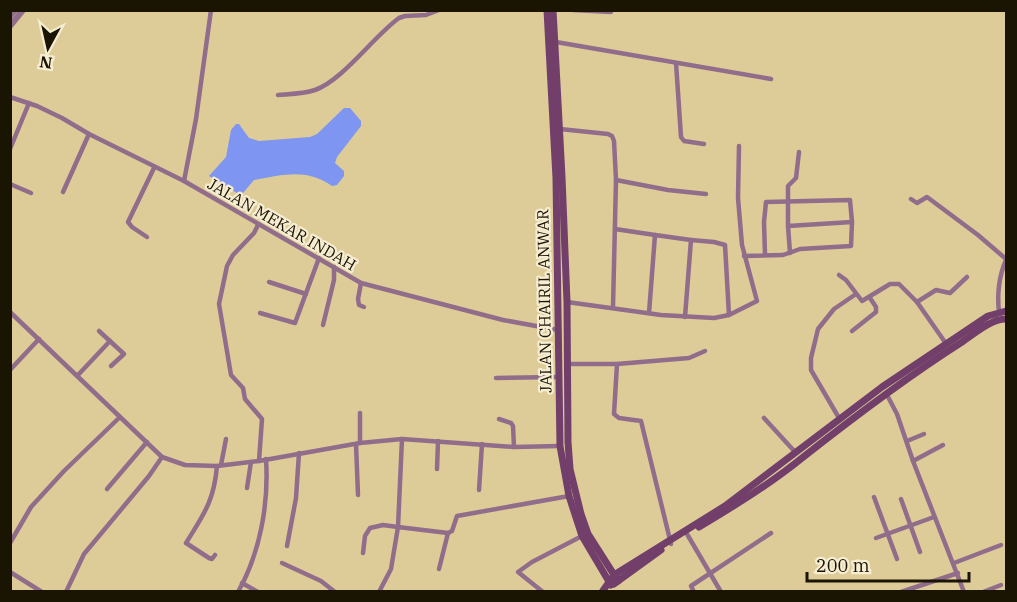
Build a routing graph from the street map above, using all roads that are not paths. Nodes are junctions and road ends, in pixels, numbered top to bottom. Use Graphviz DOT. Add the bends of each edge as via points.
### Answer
graph roads {
  1 [pos="15,10"];
  2 [pos="23,10"];
  3 [pos="211,10"];
  4 [pos="440,10"];
  5 [pos="547,10"];
  6 [pos="553,10"];
  7 [pos="573,10"];
  8 [pos="611,12"];
  9 [pos="10,16"];
  10 [pos="10,26"];
  11 [pos="556,42"];
  12 [pos="676,63"];
  13 [pos="771,79"];
  14 [pos="278,95"];
  15 [pos="10,97"];
  16 [pos="29,103"];
  17 [pos="560,129"];
  18 [pos="89,134"];
  19 [pos="704,144"];
  20 [pos="739,146"];
  21 [pos="10,149"];
  22 [pos="799,152"];
  23 [pos="154,168"];
  24 [pos="616,180"];
  25 [pos="183,181"];
  26 [pos="10,184"];
  27 [pos="63,192"];
  28 [pos="31,193"];
  29 [pos="706,194"];
  30 [pos="911,199"];
  31 [pos="788,202"];
  32 [pos="852,222"];
  33 [pos="258,225"];
  34 [pos="788,226"];
  35 [pos="615,229"];
  36 [pos="655,235"];
  37 [pos="147,237"];
  38 [pos="691,240"];
  39 [pos="790,253"];
  40 [pos="765,255"];
  41 [pos="744,256"];
  42 [pos="319,258"];
  43 [pos="1006,260"];
  44 [pos="334,267"];
  45 [pos="562,268"];
  46 [pos="839,275"];
  47 [pos="967,277"];
  48 [pos="269,282"];
  49 [pos="362,283"];
  50 [pos="306,294"];
  51 [pos="856,294"];
  52 [pos="870,298"];
  53 [pos="567,302"];
  54 [pos="917,302"];
  55 [pos="363,306"];
  56 [pos="613,307"];
  57 [pos="1003,311"];
  58 [pos="10,312"];
  59 [pos="260,313"];
  60 [pos="649,313"];
  61 [pos="729,315"];
  62 [pos="16,316"];
  63 [pos="684,317"];
  64 [pos="1006,319"];
  65 [pos="10,322"];
  66 [pos="323,326"];
  67 [pos="558,330"];
  68 [pos="99,331"];
  69 [pos="852,331"];
  70 [pos="39,339"];
  71 [pos="110,341"];
  72 [pos="948,347"];
  73 [pos="705,351"];
  74 [pos="567,364"];
  75 [pos="617,364"];
  76 [pos="111,366"];
  77 [pos="10,370"];
  78 [pos="78,375"];
  79 [pos="558,377"];
  80 [pos="496,378"];
  81 [pos="884,390"];
  82 [pos="360,413"];
  83 [pos="120,417"];
  84 [pos="764,418"];
  85 [pos="839,418"];
  86 [pos="499,419"];
  87 [pos="924,434"];
  88 [pos="226,439"];
  89 [pos="402,439"];
  90 [pos="438,441"];
  91 [pos="907,441"];
  92 [pos="147,442"];
  93 [pos="358,444"];
  94 [pos="482,444"];
  95 [pos="943,445"];
  96 [pos="560,446"];
  97 [pos="514,447"];
  98 [pos="299,453"];
  99 [pos="796,453"];
  100 [pos="162,457"];
  101 [pos="266,459"];
  102 [pos="259,460"];
  103 [pos="913,461"];
  104 [pos="250,462"];
  105 [pos="219,465"];
  106 [pos="437,469"];
  107 [pos="247,488"];
  108 [pos="107,489"];
  109 [pos="478,490"];
  110 [pos="358,495"];
  111 [pos="569,496"];
  112 [pos="873,497"];
  113 [pos="901,498"];
  114 [pos="934,517"];
  115 [pos="911,526"];
  116 [pos="398,527"];
  117 [pos="448,533"];
  118 [pos="771,533"];
  119 [pos="687,534"];
  120 [pos="888,534"];
  121 [pos="582,536"];
  122 [pos="876,538"];
  123 [pos="671,542"];
  124 [pos="10,543"];
  125 [pos="1001,545"];
  126 [pos="287,546"];
  127 [pos="920,552"];
  128 [pos="363,553"];
  129 [pos="215,555"];
  130 [pos="897,559"];
  131 [pos="282,563"];
  132 [pos="954,563"];
  133 [pos="439,569"];
  134 [pos="10,572"];
  135 [pos="709,573"];
  136 [pos="958,573"];
  137 [pos="242,584"];
  138 [pos="610,584"];
  139 [pos="1001,585"];
  140 [pos="535,586"];
  141 [pos="963,590"];
  142 [pos="42,591"];
  143 [pos="66,591"];
  144 [pos="237,591"];
  145 [pos="258,591"];
  146 [pos="335,591"];
  147 [pos="379,591"];
  148 [pos="532,591"];
  149 [pos="543,591"];
  150 [pos="694,591"];
  151 [pos="721,591"];
  152 [pos="901,591"];
  153 [pos="955,591"];
  154 [pos="983,591"];
  1 -- 9 [label="street"];
  2 -- 10 [label="street"];
  3 -- 25 [label="street"];
  4 -- 14 [label="street" via="399,18 321,88"];
  5 -- 45 [label="main road, JALAN CHAIRIL ANWAR"];
  6 -- 11 [label="main road, JALAN CHAIRIL ANWAR"];
  7 -- 8 [label="street"];
  11 -- 12 [label="street"];
  11 -- 17 [label="main road, JALAN CHAIRIL ANWAR"];
  12 -- 13 [label="street"];
  12 -- 19 [label="street" via="681,137"];
  15 -- 16 [label="street, JALAN MEKAR INDAH"];
  16 -- 18 [label="street, JALAN MEKAR INDAH"];
  16 -- 21 [label="street"];
  17 -- 24 [label="street" via="612,136"];
  17 -- 45 [label="main road, JALAN CHAIRIL ANWAR"];
  18 -- 23 [label="street, JALAN MEKAR INDAH"];
  18 -- 27 [label="street"];
  20 -- 41 [label="street" via="738,198"];
  22 -- 31 [label="street" via="797,176 788,186"];
  23 -- 25 [label="street, JALAN MEKAR INDAH"];
  23 -- 37 [label="street" via="128,222"];
  24 -- 29 [label="street"];
  24 -- 35 [label="street"];
  25 -- 33 [label="street, JALAN MEKAR INDAH"];
  26 -- 28 [label="street"];
  30 -- 43 [label="street" via="917,203 927,197"];
  31 -- 32 [label="street" via="848,198"];
  31 -- 34 [label="street"];
  31 -- 40 [label="street" via="765,203"];
  32 -- 34 [label="street"];
  32 -- 39 [label="street" via="850,246"];
  33 -- 42 [label="street, JALAN MEKAR INDAH"];
  33 -- 102 [label="street" via="227,266 219,304 231,375 262,419"];
  34 -- 39 [label="street"];
  35 -- 36 [label="street"];
  35 -- 56 [label="street"];
  36 -- 38 [label="street"];
  36 -- 60 [label="street"];
  38 -- 61 [label="street" via="725,245"];
  38 -- 63 [label="street"];
  39 -- 40 [label="street"];
  40 -- 41 [label="street"];
  41 -- 61 [label="street" via="758,301"];
  42 -- 44 [label="street, JALAN MEKAR INDAH"];
  42 -- 50 [label="street"];
  43 -- 57 [label="street" via="999,286"];
  44 -- 49 [label="street, JALAN MEKAR INDAH"];
  44 -- 66 [label="street"];
  45 -- 53 [label="main road, JALAN CHAIRIL ANWAR"];
  45 -- 67 [label="main road, JALAN CHAIRIL ANWAR"];
  46 -- 51 [label="street"];
  47 -- 54 [label="street" via="950,293 936,290"];
  48 -- 50 [label="street"];
  49 -- 55 [label="street" via="358,303"];
  49 -- 67 [label="street, JALAN MEKAR INDAH" via="503,320"];
  50 -- 59 [label="street" via="295,323"];
  51 -- 52 [label="street" via="862,301"];
  51 -- 85 [label="street" via="834,309 818,329 811,358 811,370"];
  52 -- 54 [label="street" via="896,283"];
  52 -- 69 [label="street" via="876,312"];
  53 -- 56 [label="street"];
  53 -- 74 [label="main road, JALAN CHAIRIL ANWAR"];
  54 -- 72 [label="street"];
  56 -- 60 [label="street"];
  57 -- 72 [label="main road" via="988,316"];
  58 -- 62 [label="street"];
  60 -- 63 [label="street"];
  61 -- 63 [label="street"];
  62 -- 65 [label="street"];
  62 -- 70 [label="street"];
  64 -- 72 [label="main road" via="994,321"];
  67 -- 79 [label="main road, JALAN CHAIRIL ANWAR"];
  68 -- 71 [label="street"];
  70 -- 77 [label="street"];
  70 -- 78 [label="street"];
  71 -- 76 [label="street" via="124,354"];
  71 -- 78 [label="street"];
  72 -- 81 [label="main road"];
  73 -- 75 [label="street" via="689,358"];
  74 -- 75 [label="street"];
  74 -- 138 [label="main road, JALAN CHAIRIL ANWAR" via="570,469 581,514"];
  75 -- 123 [label="street" via="614,414 641,421"];
  78 -- 83 [label="street"];
  79 -- 80 [label="street"];
  79 -- 96 [label="main road, JALAN CHAIRIL ANWAR"];
  81 -- 85 [label="main road"];
  81 -- 91 [label="street"];
  81 -- 119 [label="main road" via="802,459"];
  82 -- 93 [label="street"];
  83 -- 92 [label="street"];
  83 -- 124 [label="street" via="31,507"];
  84 -- 99 [label="street"];
  85 -- 99 [label="main road"];
  86 -- 97 [label="street" via="513,426"];
  87 -- 91 [label="street"];
  88 -- 105 [label="street"];
  89 -- 90 [label="street"];
  89 -- 93 [label="street"];
  89 -- 116 [label="street"];
  90 -- 94 [label="street"];
  90 -- 106 [label="street"];
  91 -- 103 [label="street"];
  92 -- 100 [label="street"];
  92 -- 108 [label="street"];
  93 -- 98 [label="street"];
  93 -- 110 [label="street"];
  94 -- 97 [label="street"];
  94 -- 109 [label="street"];
  95 -- 103 [label="street"];
  96 -- 97 [label="street"];
  96 -- 111 [label="main road, JALAN CHAIRIL ANWAR"];
  98 -- 101 [label="street"];
  98 -- 126 [label="street"];
  99 -- 123 [label="main road"];
  100 -- 105 [label="street" via="185,465"];
  100 -- 143 [label="street" via="84,554"];
  101 -- 102 [label="street"];
  101 -- 137 [label="street" via="264,518"];
  102 -- 104 [label="street"];
  103 -- 114 [label="street"];
  104 -- 105 [label="street"];
  104 -- 107 [label="street"];
  105 -- 129 [label="street" via="209,505 186,543 209,558"];
  111 -- 117 [label="street" via="457,516"];
  111 -- 121 [label="main road, JALAN CHAIRIL ANWAR"];
  112 -- 120 [label="street"];
  113 -- 115 [label="street"];
  114 -- 115 [label="street"];
  114 -- 132 [label="street"];
  115 -- 120 [label="street"];
  115 -- 127 [label="street"];
  116 -- 117 [label="street"];
  116 -- 128 [label="street" via="370,528 364,536"];
  116 -- 147 [label="street" via="391,569"];
  117 -- 133 [label="street"];
  118 -- 135 [label="street"];
  119 -- 123 [label="main road"];
  119 -- 135 [label="street"];
  120 -- 122 [label="street"];
  120 -- 130 [label="street"];
  121 -- 138 [label="main road, JALAN CHAIRIL ANWAR"];
  121 -- 140 [label="street" via="518,572"];
  123 -- 138 [label="main road"];
  125 -- 132 [label="street"];
  131 -- 146 [label="street"];
  132 -- 136 [label="street"];
  134 -- 142 [label="street"];
  135 -- 150 [label="street" via="691,586"];
  135 -- 151 [label="street"];
  136 -- 141 [label="street"];
  136 -- 152 [label="street"];
  137 -- 144 [label="street"];
  137 -- 145 [label="street"];
  139 -- 154 [label="street"];
  140 -- 148 [label="street"];
  140 -- 149 [label="street"];
  141 -- 153 [label="street"];
}
